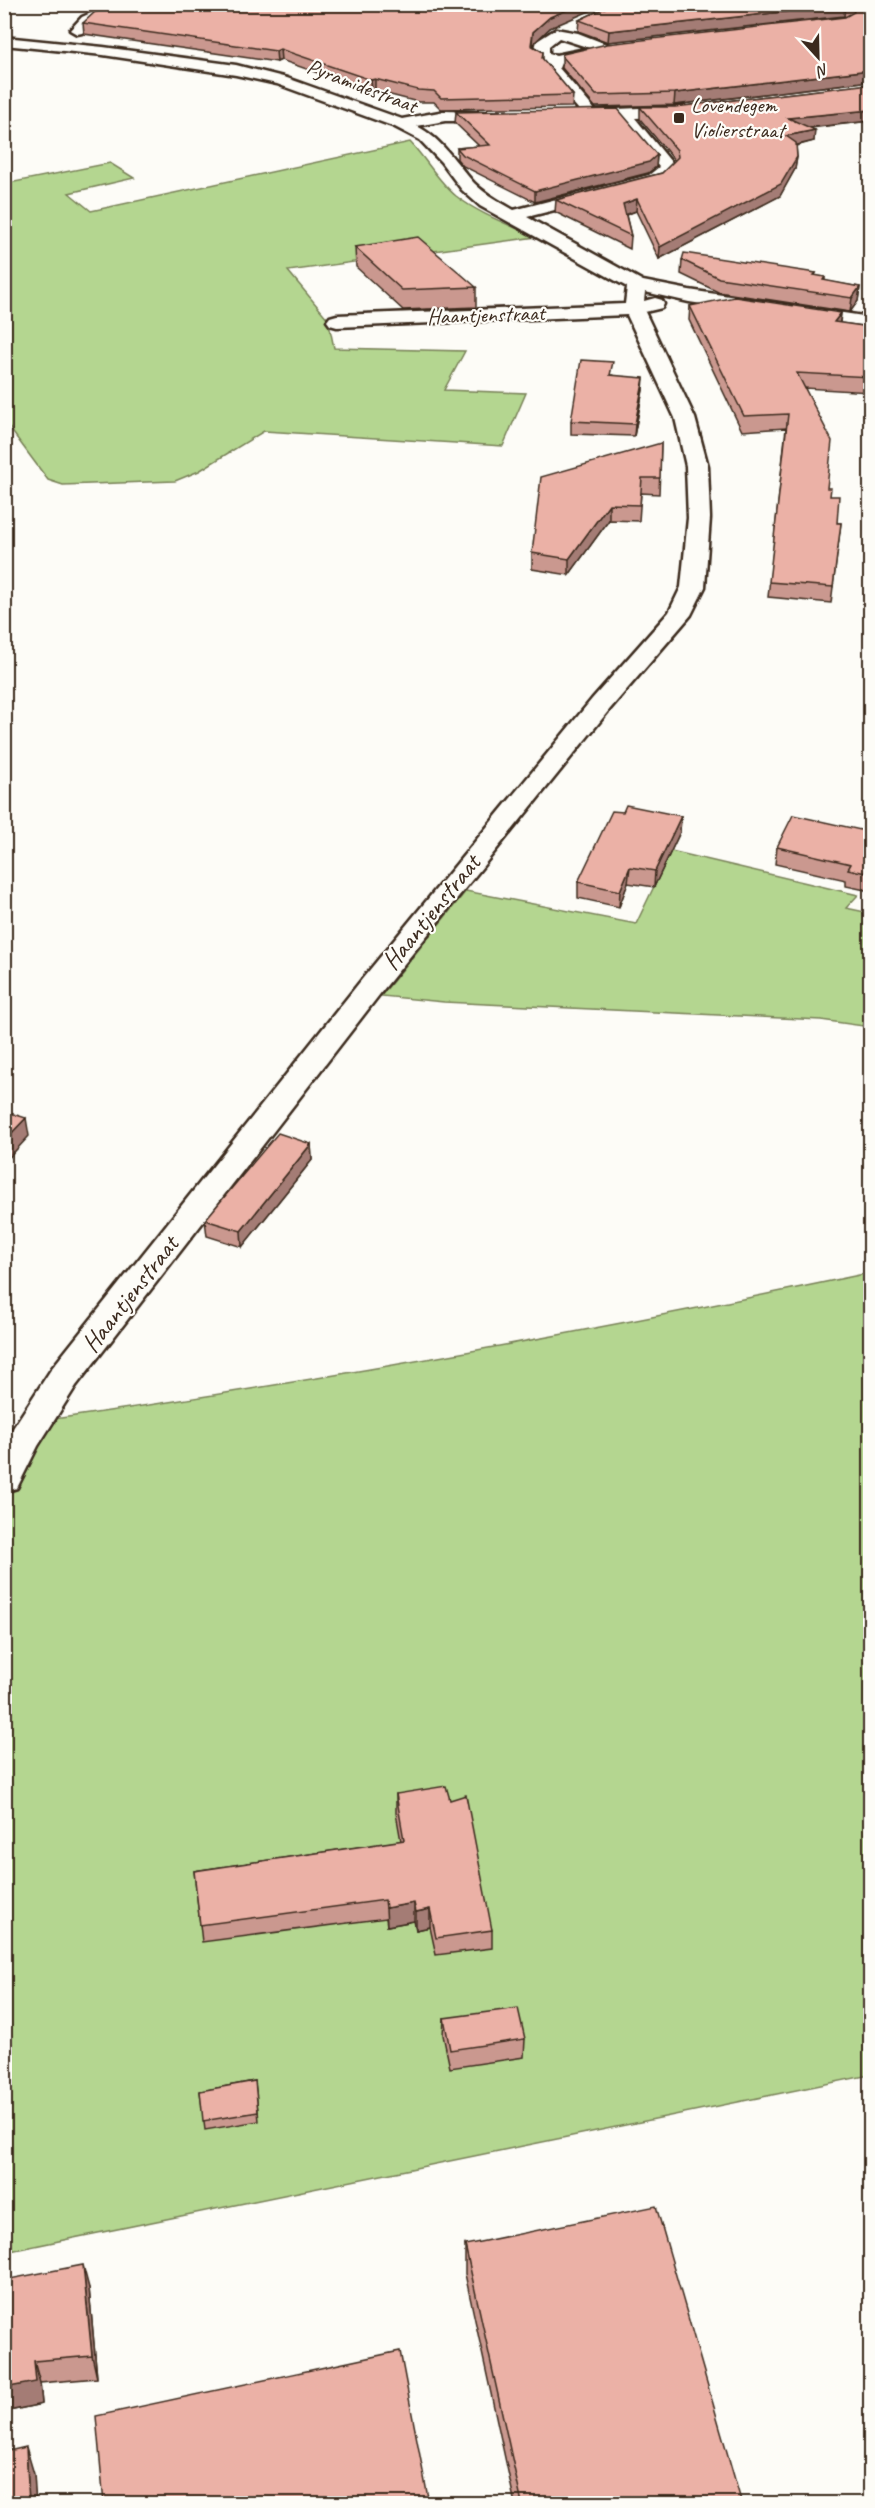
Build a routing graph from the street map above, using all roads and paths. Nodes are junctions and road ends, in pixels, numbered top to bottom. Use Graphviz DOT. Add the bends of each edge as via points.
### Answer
graph roads {
  1 [pos="124,4"];
  2 [pos="576,24"];
  3 [pos="556,33"];
  4 [pos="4,41"];
  5 [pos="60,45"];
  6 [pos="555,60"];
  7 [pos="705,109"];
  8 [pos="624,114"];
  9 [pos="591,115"];
  10 [pos="520,116"];
  11 [pos="567,116"];
  12 [pos="401,124"];
  13 [pos="512,216"];
  14 [pos="636,297"];
  15 [pos="337,321"];
  16 [pos="870,323"];
  17 [pos="4,1478"];
  1 -- 5 [label="street" via="87,20"];
  2 -- 3 [label="street"];
  3 -- 6 [label="street" via="542,44 541,55"];
  3 -- 6 [label="street" via="611,48"];
  4 -- 5 [label="street, Pyramidestraat"];
  5 -- 12 [label="street, Pyramidestraat" via="260,75"];
  6 -- 9 [label="street" via="551,68"];
  7 -- 8 [label="street"];
  8 -- 9 [label="street"];
  8 -- 13 [label="street" via="668,168 655,179"];
  9 -- 11 [label="street"];
  10 -- 12 [label="street" via="445,116"];
  12 -- 13 [label="street, Pyramidestraat" via="426,137 468,186 486,202"];
  13 -- 14 [label="street, Pyramidestraat"];
  14 -- 15 [label="street, Haantjenstraat"];
  14 -- 16 [label="street" via="689,296"];
  14 -- 17 [label="street, Haantjenstraat" via="685,418 697,466 699,518 693,587 679,615 601,704 380,975 64,1377"];
}
